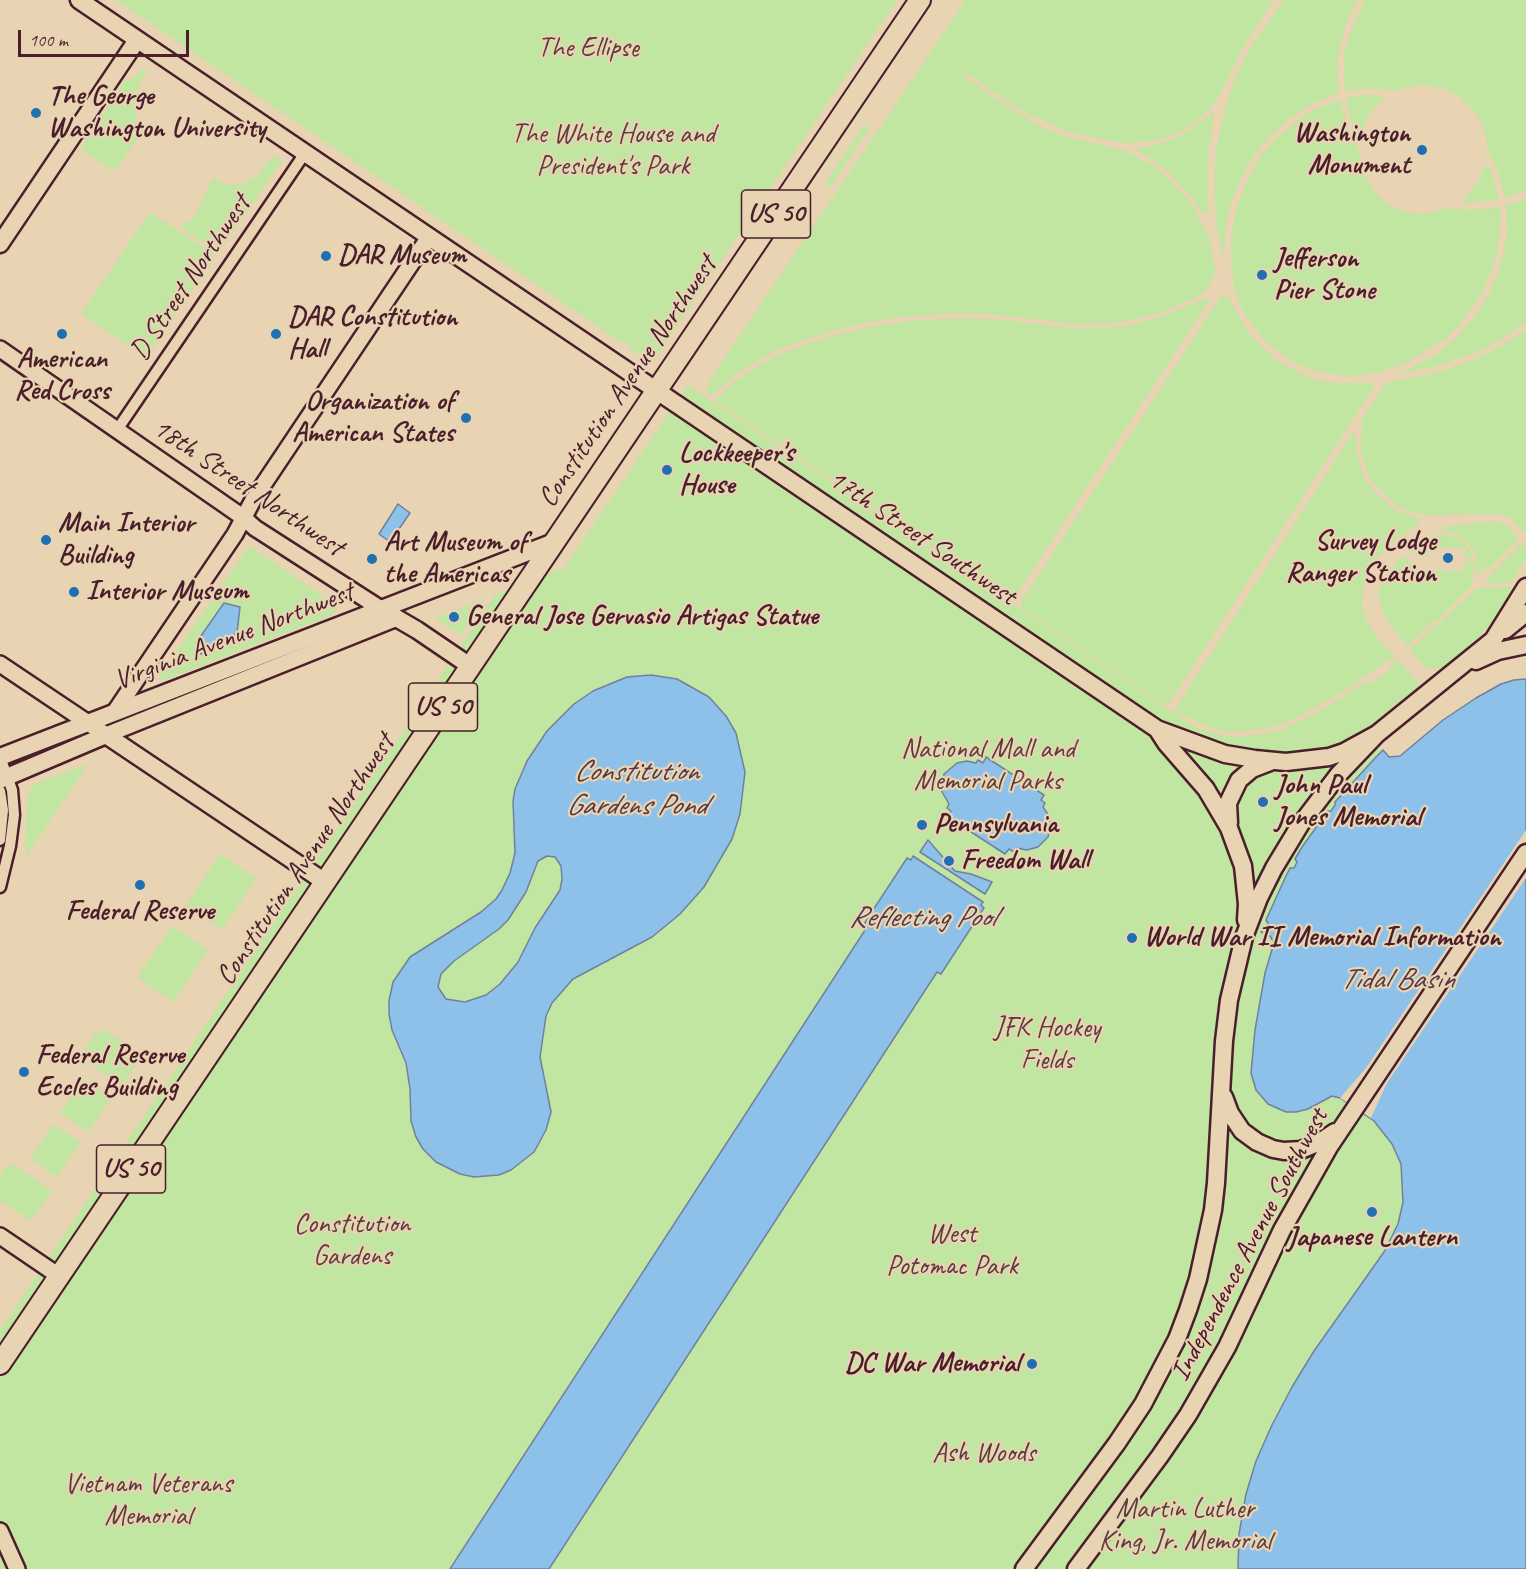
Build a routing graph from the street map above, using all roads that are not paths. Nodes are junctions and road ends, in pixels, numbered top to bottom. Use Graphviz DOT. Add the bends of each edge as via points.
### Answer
graph roads {
  1 [pos="79,0"];
  2 [pos="920,0"];
  3 [pos="137,40"];
  4 [pos="304,153"];
  5 [pos="429,237"];
  6 [pos="0,244"];
  7 [pos="0,349"];
  8 [pos="657,391"];
  9 [pos="117,430"];
  10 [pos="244,518"];
  11 [pos="554,542"];
  12 [pos="1526,587"];
  13 [pos="381,609"];
  14 [pos="1526,613"];
  15 [pos="397,618"];
  16 [pos="1493,640"];
  17 [pos="1526,645"];
  18 [pos="0,664"];
  19 [pos="471,666"];
  20 [pos="1450,673"];
  21 [pos="114,713"];
  22 [pos="87,723"];
  23 [pos="1156,729"];
  24 [pos="1377,734"];
  25 [pos="106,735"];
  26 [pos="0,757"];
  27 [pos="1271,761"];
  28 [pos="3,783"];
  29 [pos="1229,828"];
  30 [pos="0,840"];
  31 [pos="1526,853"];
  32 [pos="325,882"];
  33 [pos="0,887"];
  34 [pos="1244,937"];
  35 [pos="1222,1087"];
  36 [pos="1342,1127"];
  37 [pos="0,1236"];
  38 [pos="59,1276"];
  39 [pos="0,1364"];
  40 [pos="0,1531"];
  41 [pos="17,1569"];
  42 [pos="1024,1569"];
  43 [pos="1076,1569"];
  1 -- 3 [label="main road, 17th Street Southwest"];
  2 -- 8 [label="highway, Constitution Avenue Northwest / US 50"];
  3 -- 4 [label="main road, 17th Street Southwest"];
  3 -- 6 [label="main road"];
  4 -- 5 [label="main road, 17th Street Southwest"];
  4 -- 9 [label="street, D Street Northwest"];
  5 -- 8 [label="main road, 17th Street Southwest"];
  5 -- 10 [label="main road"];
  7 -- 9 [label="main road, 18th Street Northwest"];
  8 -- 11 [label="highway, Constitution Avenue Northwest / US 50"];
  8 -- 23 [label="main road, 17th Street Southwest"];
  9 -- 10 [label="main road, 18th Street Northwest"];
  10 -- 13 [label="main road, 18th Street Northwest"];
  10 -- 21 [label="main road"];
  11 -- 13 [label="main road, Virginia Avenue Northwest"];
  11 -- 19 [label="highway, Constitution Avenue Northwest / US 50"];
  12 -- 16 [label="main road, Independence Avenue Southwest"];
  13 -- 15 [label="main road, 18th Street Northwest"];
  13 -- 21 [label="main road, Virginia Avenue Northwest"];
  14 -- 16 [label="main road"];
  15 -- 19 [label="main road, 18th Street Northwest"];
  15 -- 25 [label="main road, Virginia Avenue Northwest"];
  16 -- 20 [label="main road, Independence Avenue Southwest"];
  17 -- 20 [label="main road" via="1498,651"];
  18 -- 22 [label="main road"];
  19 -- 32 [label="highway, Constitution Avenue Northwest / US 50"];
  20 -- 24 [label="main road, Independence Avenue Southwest"];
  21 -- 22 [label="main road, Virginia Avenue Northwest"];
  22 -- 25 [label="main road"];
  22 -- 26 [label="main road, Virginia Avenue Northwest"];
  23 -- 27 [label="main road, 17th Street Southwest" via="1208,749"];
  23 -- 29 [label="main road, 17th Street Southwest" via="1206,789"];
  24 -- 27 [label="main road, 17th Street Southwest" via="1329,757"];
  24 -- 34 [label="main road, Independence Avenue Southwest" via="1338,775 1300,825 1268,880"];
  25 -- 28 [label="main road, Virginia Avenue Northwest"];
  25 -- 32 [label="main road"];
  26 -- 28 [label="street"];
  27 -- 29 [label="main road" via="1245,774 1234,788 1228,803"];
  28 -- 30 [label="street"];
  28 -- 33 [label="street" via="14,801 14,822"];
  29 -- 34 [label="main road, 17th Street Southwest" via="1245,877"];
  31 -- 36 [label="main road, Independence Avenue Southwest"];
  32 -- 38 [label="highway, Constitution Avenue Northwest / US 50"];
  34 -- 35 [label="main road, Independence Avenue Southwest" via="1229,1000"];
  35 -- 36 [label="main road" via="1230,1113 1242,1131 1273,1149 1310,1147"];
  35 -- 42 [label="main road, Independence Avenue Southwest" via="1213,1210 1198,1279 1177,1339 1132,1422"];
  36 -- 43 [label="main road, Independence Avenue Southwest" via="1291,1215 1202,1392"];
  37 -- 38 [label="main road"];
  38 -- 39 [label="highway, Constitution Avenue Northwest / US 50"];
  40 -- 41 [label="main road"];
}
